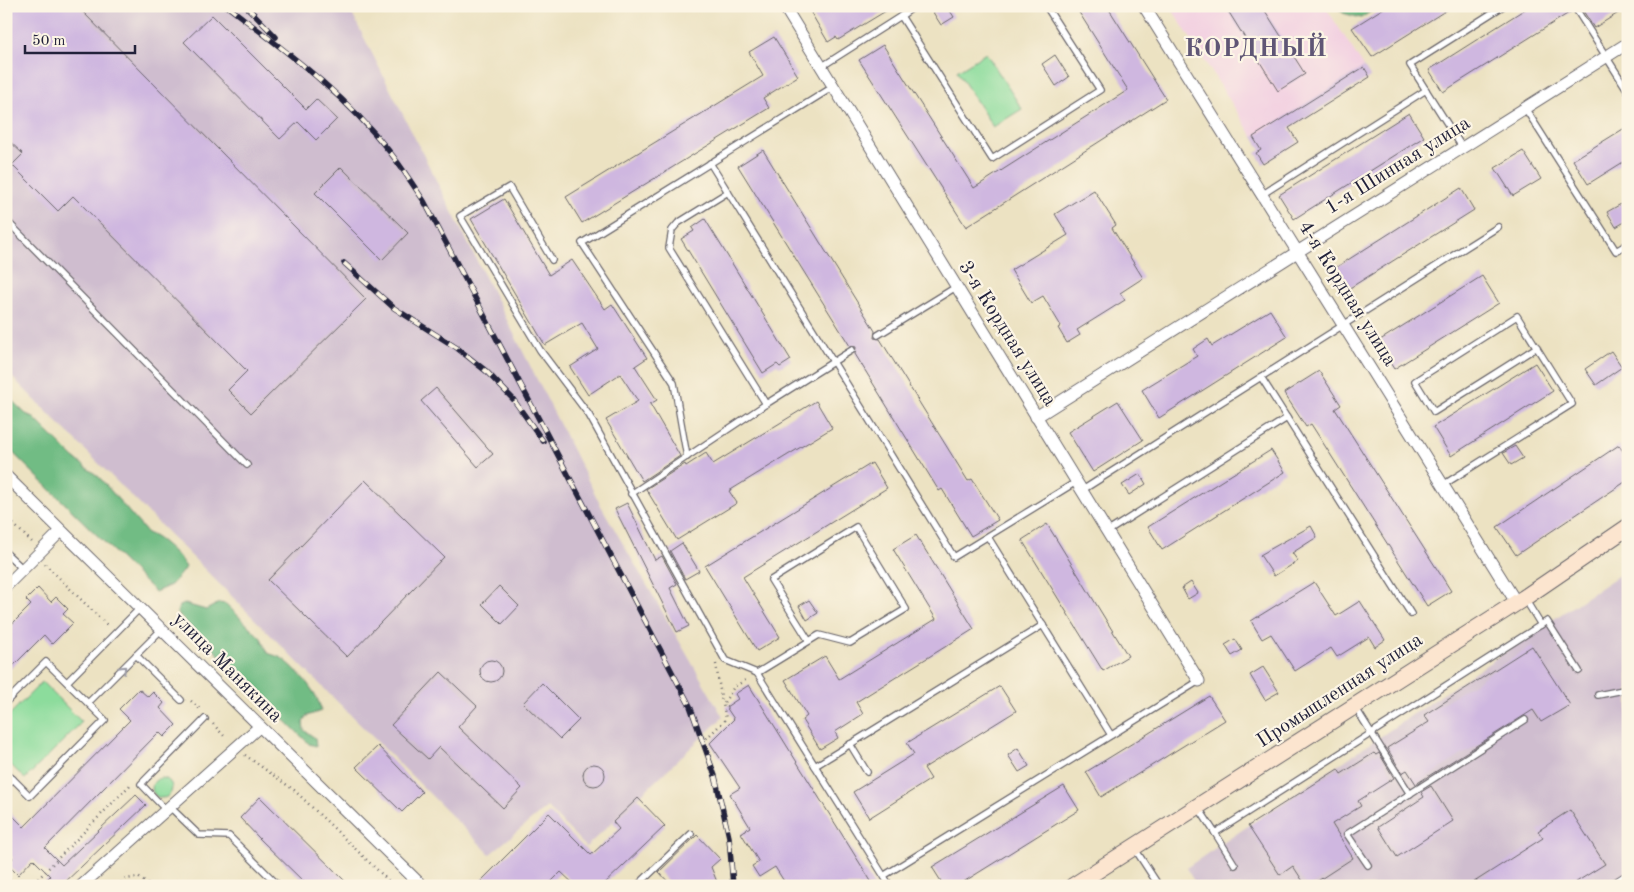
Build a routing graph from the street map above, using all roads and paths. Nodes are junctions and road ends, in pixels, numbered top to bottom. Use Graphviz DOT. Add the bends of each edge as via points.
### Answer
graph roads {
  1 [pos="784,6"];
  2 [pos="916,6"];
  3 [pos="1046,6"];
  4 [pos="1144,6"];
  5 [pos="1503,6"];
  6 [pos="1574,6"];
  7 [pos="901,16"];
  8 [pos="1628,43"];
  9 [pos="1606,56"];
  10 [pos="821,67"];
  11 [pos="833,87"];
  12 [pos="1426,90"];
  13 [pos="1628,90"];
  14 [pos="1525,108"];
  15 [pos="1462,148"];
  16 [pos="710,163"];
  17 [pos="728,192"];
  18 [pos="1263,194"];
  19 [pos="6,220"];
  20 [pos="1498,227"];
  21 [pos="1628,244"];
  22 [pos="1299,251"];
  23 [pos="552,260"];
  24 [pos="956,286"];
  25 [pos="1344,324"];
  26 [pos="878,335"];
  27 [pos="1536,347"];
  28 [pos="852,350"];
  29 [pos="834,362"];
  30 [pos="1261,377"];
  31 [pos="766,404"];
  32 [pos="1036,417"];
  33 [pos="1287,418"];
  34 [pos="687,457"];
  35 [pos="247,465"];
  36 [pos="6,476"];
  37 [pos="1443,485"];
  38 [pos="1079,486"];
  39 [pos="631,494"];
  40 [pos="6,517"];
  41 [pos="1628,527"];
  42 [pos="62,531"];
  43 [pos="1107,532"];
  44 [pos="988,537"];
  45 [pos="6,553"];
  46 [pos="39,554"];
  47 [pos="23,569"];
  48 [pos="6,586"];
  49 [pos="1520,600"];
  50 [pos="140,608"];
  51 [pos="1411,614"];
  52 [pos="1043,625"];
  53 [pos="1541,625"];
  54 [pos="161,630"];
  55 [pos="115,633"];
  56 [pos="809,641"];
  57 [pos="136,655"];
  58 [pos="715,660"];
  59 [pos="1579,670"];
  60 [pos="757,673"];
  61 [pos="1199,681"];
  62 [pos="67,682"];
  63 [pos="1628,689"];
  64 [pos="1598,695"];
  65 [pos="188,698"];
  66 [pos="181,700"];
  67 [pos="6,702"];
  68 [pos="88,703"];
  69 [pos="723,704"];
  70 [pos="1355,706"];
  71 [pos="196,718"];
  72 [pos="207,719"];
  73 [pos="1525,720"];
  74 [pos="259,727"];
  75 [pos="1372,733"];
  76 [pos="1111,735"];
  77 [pos="703,742"];
  78 [pos="850,744"];
  79 [pos="235,748"];
  80 [pos="815,766"];
  81 [pos="6,772"];
  82 [pos="867,772"];
  83 [pos="13,779"];
  84 [pos="134,781"];
  85 [pos="6,786"];
  86 [pos="1410,794"];
  87 [pos="1198,807"];
  88 [pos="168,808"];
  89 [pos="1215,833"];
  90 [pos="691,834"];
  91 [pos="1134,847"];
  92 [pos="1235,865"];
  93 [pos="1368,866"];
  94 [pos="885,875"];
  95 [pos="6,876"];
  96 [pos="1628,877"];
  97 [pos="16,886"];
  98 [pos="31,886"];
  99 [pos="81,886"];
  100 [pos="117,886"];
  101 [pos="150,886"];
  102 [pos="279,886"];
  103 [pos="394,886"];
  104 [pos="422,886"];
  105 [pos="637,886"];
  106 [pos="890,886"];
  107 [pos="1073,886"];
  108 [pos="1159,886"];
  109 [pos="1614,886"];
  1 -- 10 [label="street, 3-я Кордная улица"];
  2 -- 7 [label="lane"];
  3 -- 7 [label="lane" via="1100,90 992,159"];
  4 -- 18 [label="street, 4-я Кордная улица"];
  5 -- 12 [label="lane" via="1410,65"];
  6 -- 9 [label="lane"];
  7 -- 10 [label="lane"];
  8 -- 9 [label="street, 1-я Шинная улица"];
  9 -- 13 [label="lane"];
  9 -- 14 [label="street, 1-я Шинная улица"];
  10 -- 11 [label="street, 3-я Кордная улица"];
  11 -- 16 [label="lane"];
  11 -- 24 [label="street, 3-я Кордная улица"];
  12 -- 15 [label="lane"];
  12 -- 18 [label="lane"];
  14 -- 15 [label="street, 1-я Шинная улица"];
  14 -- 21 [label="lane" via="1616,252"];
  15 -- 22 [label="street, 1-я Шинная улица"];
  16 -- 17 [label="lane"];
  16 -- 34 [label="lane" via="582,243 674,383"];
  17 -- 29 [label="lane"];
  17 -- 31 [label="lane" via="678,224 669,238 669,248"];
  18 -- 22 [label="street, 4-я Кордная улица"];
  19 -- 35 [label="lane"];
  20 -- 25 [label="lane"];
  22 -- 25 [label="street, 4-я Кордная улица"];
  22 -- 32 [label="street, 1-я Шинная улица"];
  23 -- 39 [label="lane" via="509,187 460,216 540,350 589,415"];
  24 -- 26 [label="lane"];
  24 -- 32 [label="street, 3-я Кордная улица"];
  25 -- 30 [label="lane"];
  25 -- 37 [label="street, 4-я Кордная улица"];
  27 -- 27 [label="lane" via="1517,316 1415,381 1434,412"];
  27 -- 37 [label="lane" via="1572,404"];
  28 -- 29 [label="lane"];
  29 -- 31 [label="lane"];
  29 -- 44 [label="lane" via="954,557"];
  30 -- 33 [label="lane"];
  30 -- 38 [label="lane"];
  31 -- 34 [label="lane"];
  32 -- 38 [label="street, 3-я Кордная улица"];
  33 -- 43 [label="lane"];
  33 -- 51 [label="lane"];
  34 -- 39 [label="lane"];
  36 -- 42 [label="street, улица Манякина"];
  37 -- 49 [label="street, 4-я Кордная улица"];
  38 -- 43 [label="street, 3-я Кордная улица"];
  38 -- 44 [label="lane"];
  39 -- 60 [label="lane" via="725,660"];
  40 -- 46 [label="path"];
  41 -- 49 [label="main road, Промышленная улица"];
  42 -- 46 [label="street"];
  42 -- 50 [label="street, улица Манякина"];
  43 -- 61 [label="street, 3-я Кордная улица"];
  44 -- 52 [label="lane"];
  45 -- 47 [label="lane"];
  46 -- 47 [label="street"];
  46 -- 55 [label="path"];
  47 -- 48 [label="street"];
  49 -- 53 [label="lane"];
  49 -- 70 [label="main road, Промышленная улица"];
  50 -- 54 [label="street, улица Манякина"];
  50 -- 55 [label="lane"];
  52 -- 76 [label="lane"];
  52 -- 78 [label="lane"];
  53 -- 59 [label="lane" via="1547,621"];
  53 -- 75 [label="lane"];
  54 -- 57 [label="lane"];
  54 -- 74 [label="street, улица Манякина"];
  55 -- 62 [label="lane"];
  56 -- 56 [label="lane" via="819,635 850,643 906,608 856,528 771,580"];
  56 -- 60 [label="lane"];
  57 -- 66 [label="lane"];
  68 -- 57 [label="lane, one-way"];
  58 -- 69 [label="path"];
  60 -- 69 [label="path" via="734,687"];
  60 -- 80 [label="lane"];
  61 -- 76 [label="lane"];
  62 -- 67 [label="lane" via="46,662"];
  62 -- 68 [label="lane"];
  63 -- 64 [label="lane"];
  65 -- 71 [label="path" via="203,712"];
  68 -- 83 [label="lane" via="105,720 85,741 30,796"];
  69 -- 77 [label="path" via="726,719"];
  70 -- 75 [label="lane"];
  70 -- 87 [label="main road, Промышленная улица"];
  72 -- 79 [label="path"];
  72 -- 88 [label="lane" via="141,784"];
  73 -- 86 [label="lane"];
  74 -- 79 [label="street"];
  74 -- 104 [label="street, улица Манякина"];
  75 -- 86 [label="lane"];
  75 -- 89 [label="lane"];
  76 -- 94 [label="lane"];
  78 -- 80 [label="lane"];
  78 -- 82 [label="lane"];
  79 -- 88 [label="street"];
  79 -- 103 [label="path" via="294,790"];
  80 -- 94 [label="lane"];
  81 -- 83 [label="lane"];
  83 -- 85 [label="lane"];
  84 -- 98 [label="path"];
  86 -- 93 [label="lane" via="1348,834"];
  87 -- 89 [label="lane"];
  87 -- 91 [label="main road, Промышленная улица"];
  88 -- 99 [label="street"];
  88 -- 102 [label="lane" via="199,835 229,836"];
  89 -- 92 [label="lane"];
  90 -- 105 [label="lane"];
  91 -- 107 [label="main road, Промышленная улица"];
  91 -- 108 [label="lane"];
  94 -- 106 [label="lane"];
  95 -- 97 [label="path"];
  96 -- 109 [label="street"];
  100 -- 101 [label="path" via="126,879 138,877"];
}
